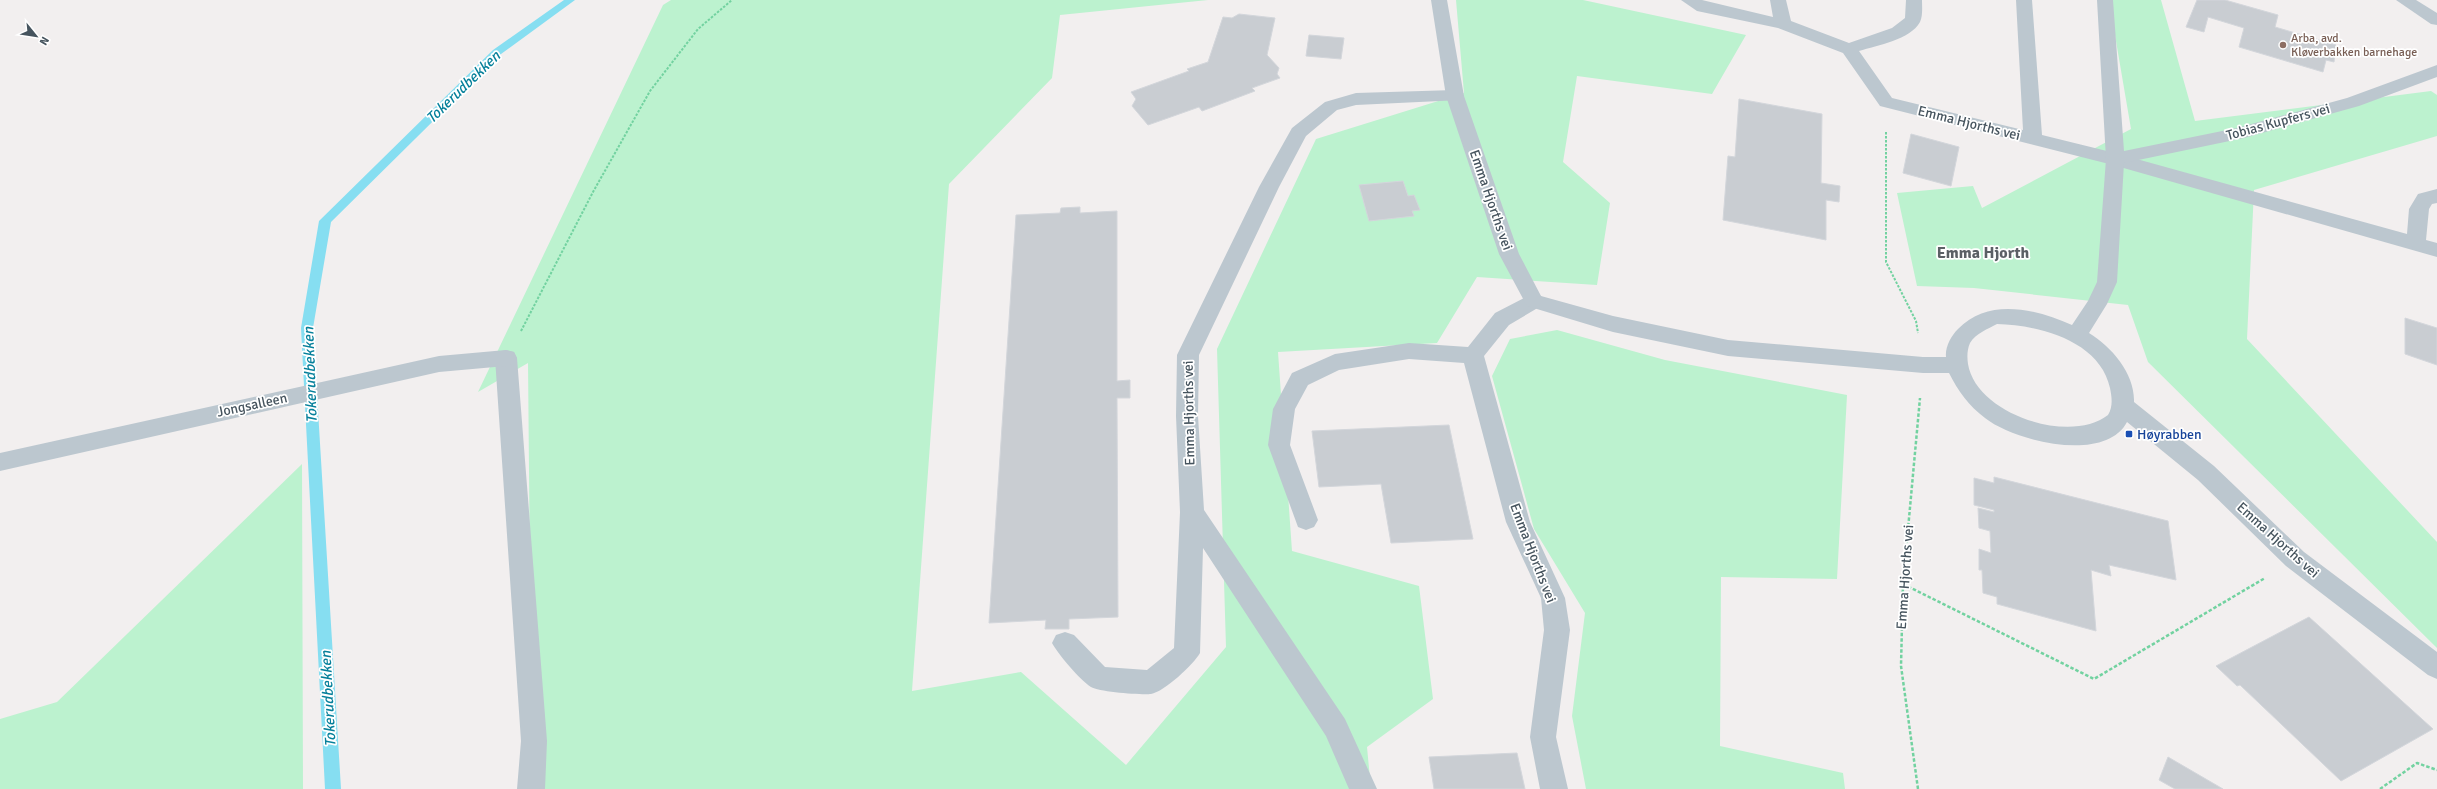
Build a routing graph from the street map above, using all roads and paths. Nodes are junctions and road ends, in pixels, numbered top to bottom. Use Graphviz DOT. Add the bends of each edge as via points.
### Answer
graph roads {
  1 [pos="732,0"];
  2 [pos="1439,0"];
  3 [pos="1689,0"];
  4 [pos="1778,0"];
  5 [pos="1914,0"];
  6 [pos="2024,0"];
  7 [pos="2105,0"];
  8 [pos="2404,0"];
  9 [pos="2437,20"];
  10 [pos="1782,24"];
  11 [pos="1850,49"];
  12 [pos="2437,71"];
  13 [pos="1455,96"];
  14 [pos="1886,102"];
  15 [pos="2033,139"];
  16 [pos="2115,159"];
  17 [pos="2437,196"];
  18 [pos="2416,244"];
  19 [pos="2437,250"];
  20 [pos="1534,301"];
  21 [pos="2076,336"];
  22 [pos="1473,355"];
  23 [pos="506,358"];
  24 [pos="1923,365"];
  25 [pos="1955,365"];
  26 [pos="2124,407"];
  27 [pos="0,462"];
  28 [pos="1192,512"];
  29 [pos="1306,520"];
  30 [pos="2267,576"];
  31 [pos="1903,584"];
  32 [pos="1064,643"];
  33 [pos="2437,667"];
  34 [pos="2437,770"];
  35 [pos="531,789"];
  36 [pos="1363,789"];
  37 [pos="1554,789"];
  38 [pos="1918,789"];
  39 [pos="2380,789"];
  1 -- 23 [label="path" via="698,29 650,91 593,192"];
  2 -- 13 [label="street, Emma Hjorths vei"];
  3 -- 10 [label="street" via="1703,7"];
  4 -- 10 [label="street"];
  5 -- 11 [label="street" via="1913,20 1898,32"];
  6 -- 15 [label="street"];
  7 -- 16 [label="street"];
  8 -- 9 [label="street"];
  10 -- 11 [label="street"];
  11 -- 14 [label="street"];
  12 -- 16 [label="street, Tobias Kupfers vei" via="2353,102 2237,134"];
  13 -- 20 [label="street, Emma Hjorths vei" via="1509,254"];
  13 -- 28 [label="street, Emma Hjorths vei" via="1356,99 1331,106 1299,132 1269,187 1188,355 1186,416"];
  14 -- 15 [label="street, Emma Hjorths vei"];
  14 -- 24 [label="path, Emma Hjorths vei" via="1886,262 1916,321"];
  15 -- 16 [label="street, Emma Hjorths vei"];
  16 -- 18 [label="street, Emma Hjorths vei"];
  16 -- 21 [label="street" via="2107,282 2097,304"];
  17 -- 18 [label="street" via="2425,199 2419,209"];
  18 -- 19 [label="street, Emma Hjorths vei"];
  20 -- 22 [label="street" via="1502,319"];
  20 -- 24 [label="street" via="1613,324 1728,348"];
  21 -- 25 [label="street" via="2044,321 2018,316 1995,316 1976,322 1958,343"];
  21 -- 26 [label="street" via="2093,346 2112,366 2123,387"];
  22 -- 29 [label="street" via="1409,351 1335,362 1300,378 1284,409 1280,445"];
  22 -- 37 [label="street, Emma Hjorths vei" via="1518,522 1553,598 1557,630 1542,738"];
  23 -- 27 [label="street, Jongsalleen" via="439,364"];
  23 -- 35 [label="street" via="534,741"];
  24 -- 25 [label="street"];
  24 -- 31 [label="path, Emma Hjorths vei"];
  25 -- 26 [label="street" via="1966,386 1985,406 2010,422 2040,434 2070,438 2096,434 2114,423"];
  26 -- 33 [label="street, Emma Hjorths vei" via="2206,474 2296,559"];
  28 -- 32 [label="street, Emma Hjorths vei" via="1186,653 1151,682 1099,678"];
  28 -- 36 [label="street" via="1336,728"];
  30 -- 31 [label="path" via="2094,679"];
  31 -- 38 [label="path, Emma Hjorths vei" via="1901,666"];
  34 -- 39 [label="path" via="2417,763"];
}
